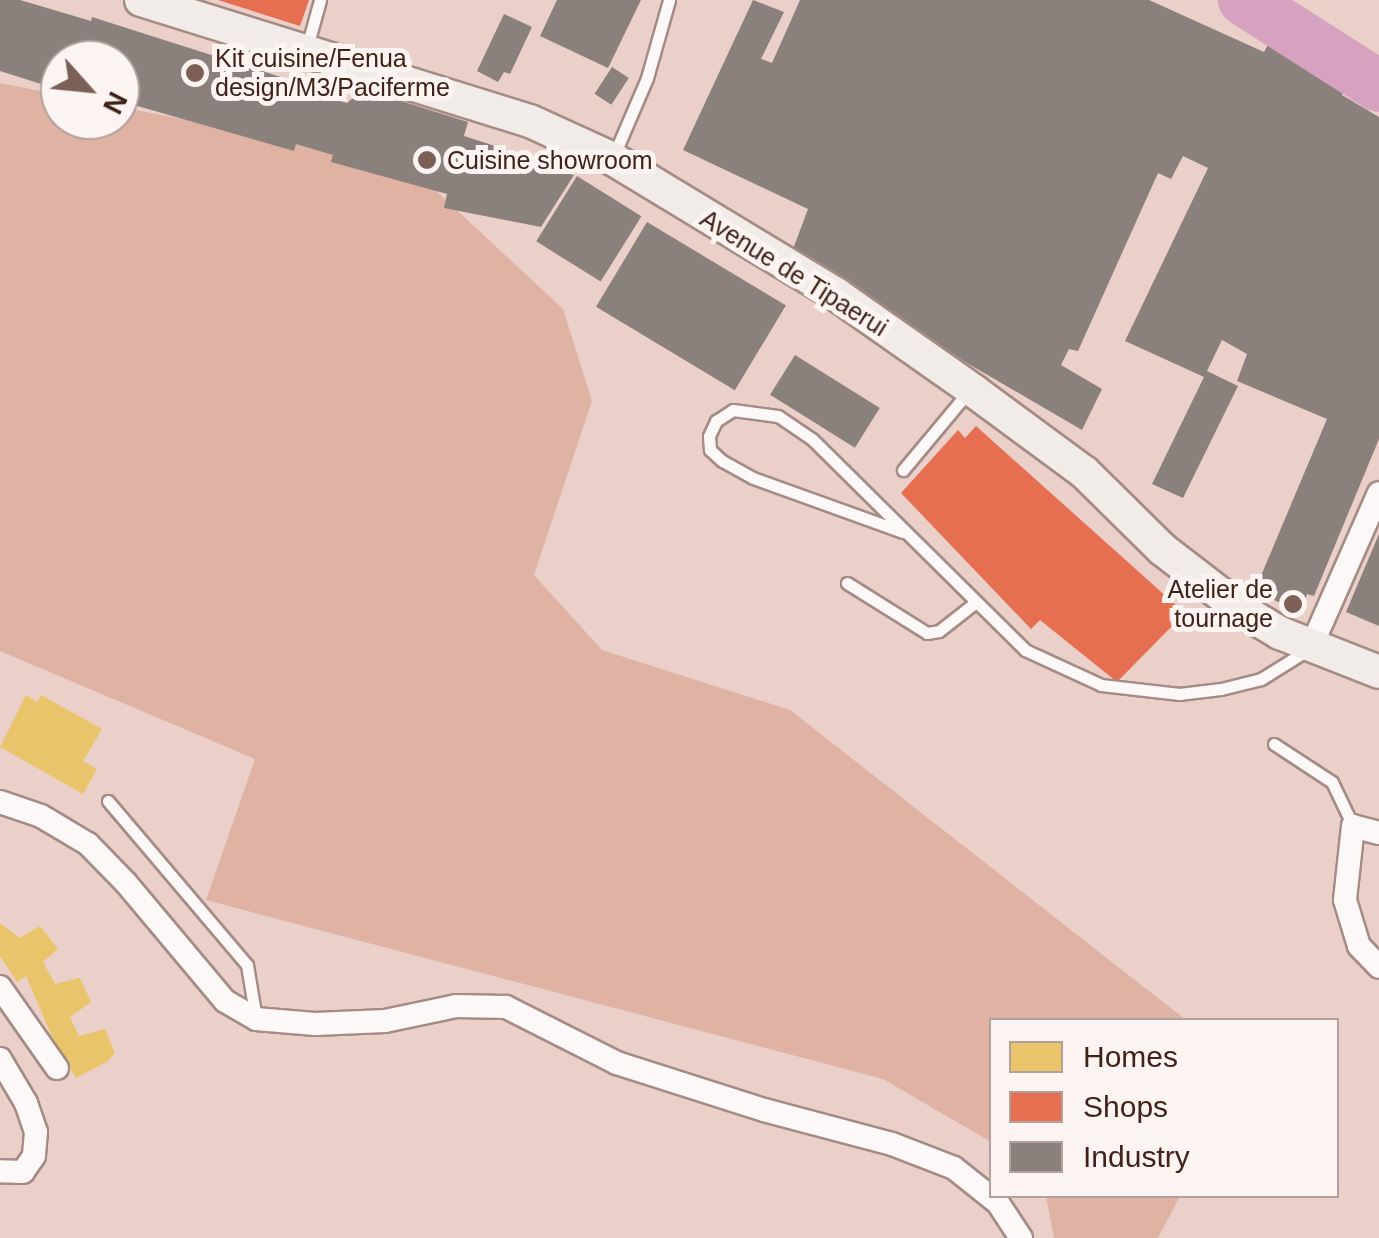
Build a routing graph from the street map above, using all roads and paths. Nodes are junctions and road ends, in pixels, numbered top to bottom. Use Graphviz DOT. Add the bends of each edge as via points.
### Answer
graph roads {
  1 [pos="141,0"];
  2 [pos="320,0"];
  3 [pos="670,0"];
  4 [pos="306,52"];
  5 [pos="613,159"];
  6 [pos="970,389"];
  7 [pos="903,470"];
  8 [pos="1379,494"];
  9 [pos="903,532"];
  10 [pos="847,584"];
  11 [pos="976,602"];
  12 [pos="1312,646"];
  13 [pos="1379,672"];
  14 [pos="1274,744"];
  15 [pos="108,801"];
  16 [pos="0,802"];
  17 [pos="1353,826"];
  18 [pos="1379,834"];
  19 [pos="1379,967"];
  20 [pos="0,987"];
  21 [pos="256,1019"];
  22 [pos="0,1059"];
  23 [pos="57,1068"];
  24 [pos="0,1172"];
  25 [pos="989,1196"];
  26 [pos="992,1198"];
  27 [pos="1021,1238"];
  1 -- 4 [label="main road, Avenue de Tipaerui"];
  2 -- 4 [label="lane"];
  3 -- 5 [label="lane"];
  4 -- 5 [label="main road, Avenue de Tipaerui" via="530,121"];
  5 -- 6 [label="main road, Avenue de Tipaerui" via="836,294"];
  6 -- 7 [label="lane"];
  6 -- 12 [label="main road, Avenue de Tipaerui" via="1084,472 1162,549 1240,609"];
  8 -- 12 [label="street"];
  9 -- 9 [label="lane" via="812,439 778,416 733,410 716,422 710,450 722,461"];
  9 -- 11 [label="lane"];
  10 -- 11 [label="lane" via="927,633 939,632"];
  11 -- 12 [label="lane" via="1025,650 1101,685 1179,694 1222,689 1261,680"];
  12 -- 13 [label="main road, Avenue de Tipaerui"];
  14 -- 17 [label="lane" via="1332,782"];
  15 -- 21 [label="lane" via="247,964"];
  16 -- 21 [label="street" via="41,816 88,844 225,1001"];
  17 -- 18 [label="street"];
  17 -- 19 [label="street" via="1345,900 1359,946"];
  20 -- 23 [label="street"];
  21 -- 25 [label="street" via="385,1021 456,1006 506,1007 616,1063 954,1168"];
  22 -- 24 [label="street" via="36,1132 34,1156 22,1172"];
  26 -- 27 [label="street"];
}
